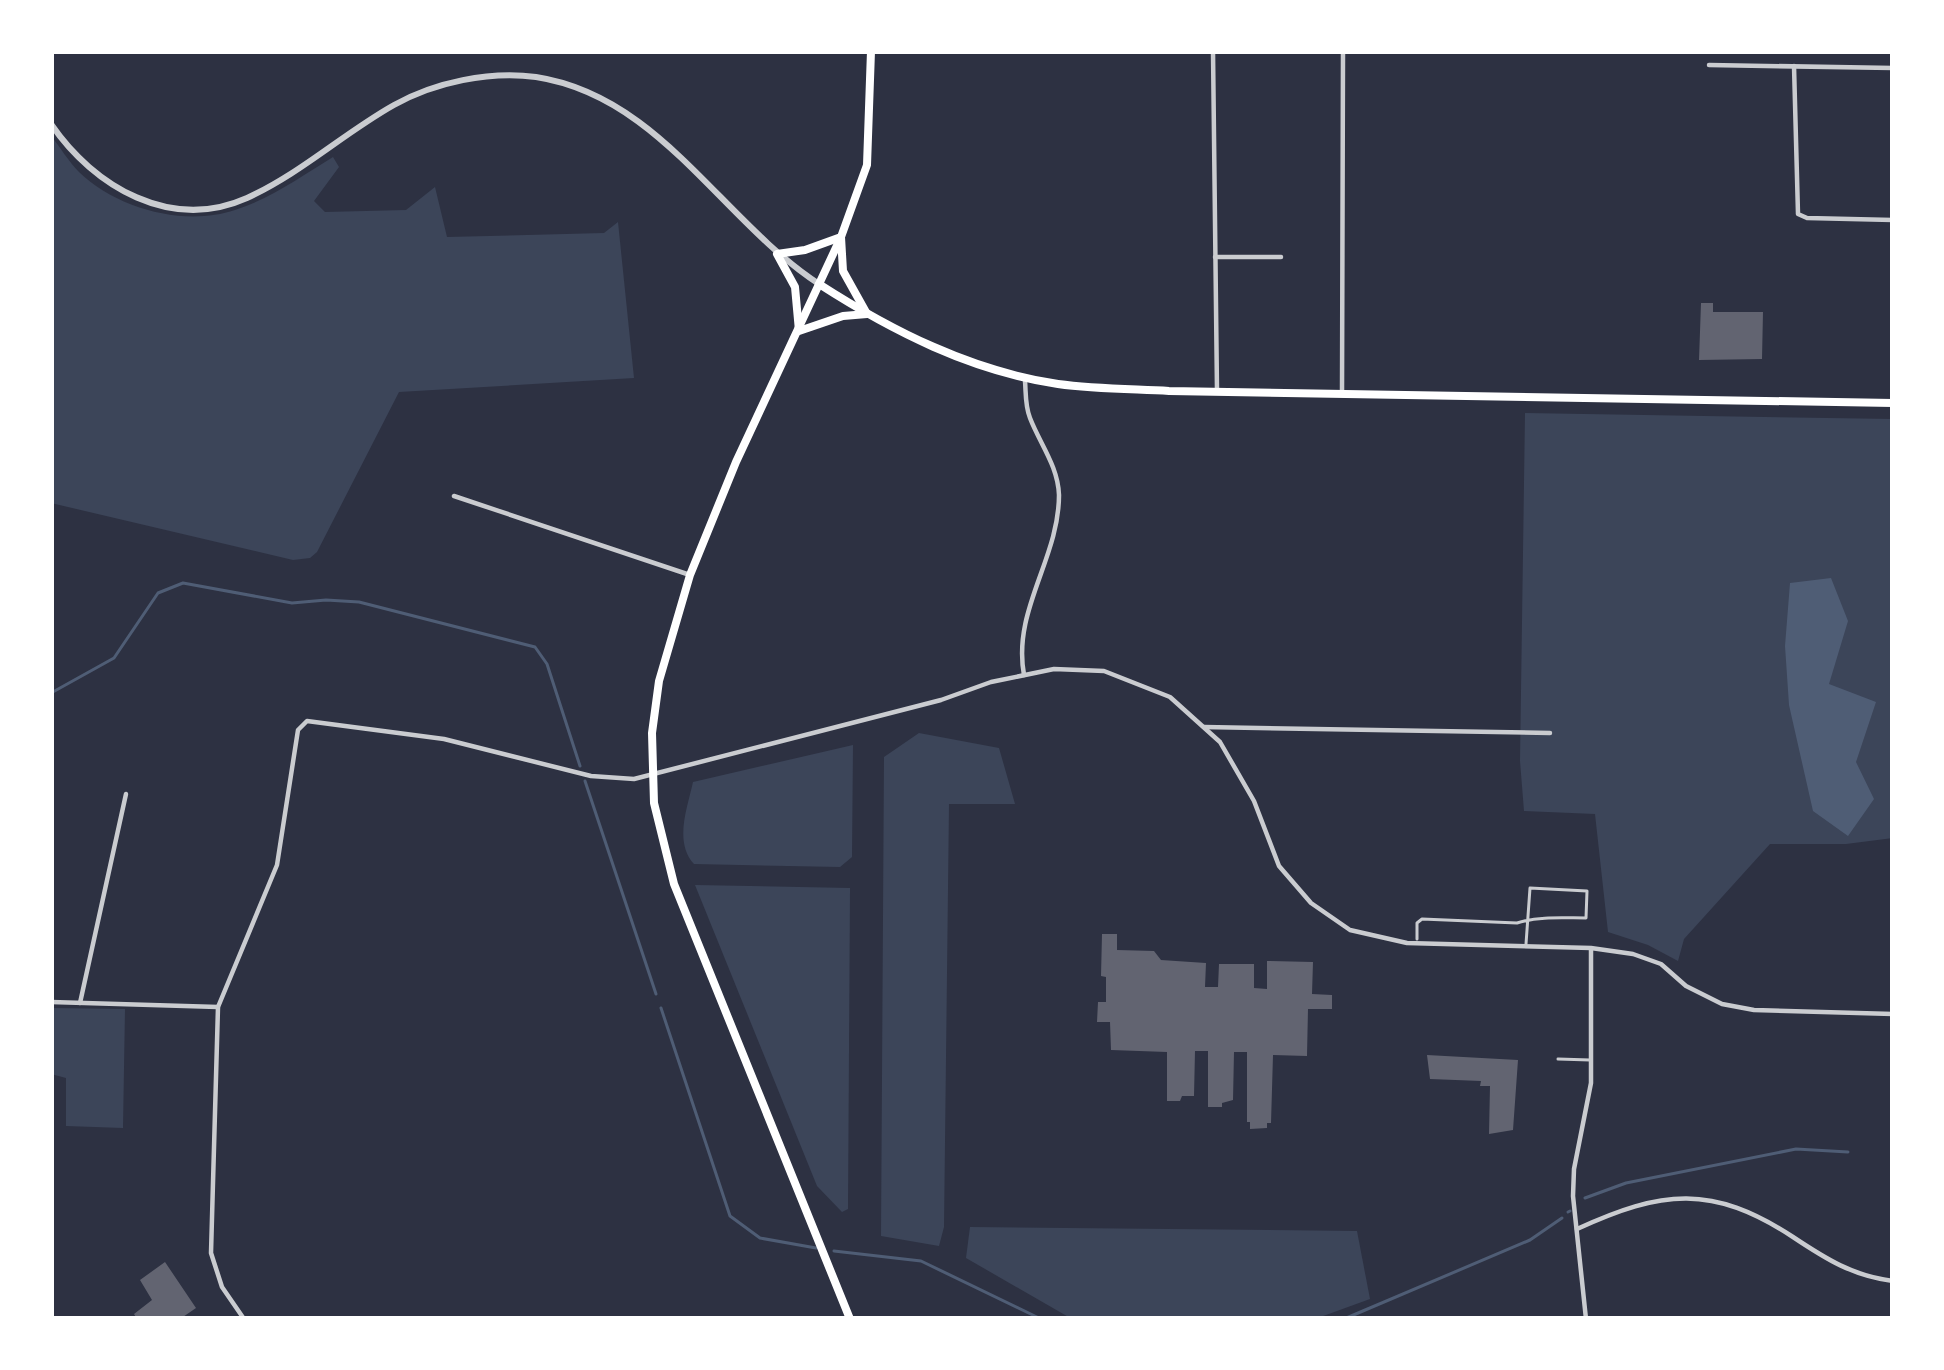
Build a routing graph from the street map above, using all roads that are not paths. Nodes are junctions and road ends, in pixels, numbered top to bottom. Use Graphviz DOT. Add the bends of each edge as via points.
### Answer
graph roads {
  1 [pos="871,51"];
  2 [pos="1213,51"];
  3 [pos="1343,51"];
  4 [pos="1709,65"];
  5 [pos="1794,66"];
  6 [pos="1893,68"];
  7 [pos="51,124"];
  8 [pos="1893,220"];
  9 [pos="841,237"];
  10 [pos="777,254"];
  11 [pos="1215,256"];
  12 [pos="1281,256"];
  13 [pos="819,284"];
  14 [pos="867,314"];
  15 [pos="800,331"];
  16 [pos="1025,377"];
  17 [pos="1216,391"];
  18 [pos="1342,393"];
  19 [pos="1893,403"];
  20 [pos="454,496"];
  21 [pos="689,575"];
  22 [pos="1024,675"];
  23 [pos="1204,727"];
  24 [pos="1550,734"];
  25 [pos="652,776"];
  26 [pos="126,794"];
  27 [pos="1529,919"];
  28 [pos="1417,943"];
  29 [pos="1526,946"];
  30 [pos="1591,948"];
  31 [pos="51,1002"];
  32 [pos="80,1003"];
  33 [pos="218,1007"];
  34 [pos="1893,1014"];
  35 [pos="1558,1059"];
  36 [pos="1591,1060"];
  37 [pos="1575,1230"];
  38 [pos="1893,1281"];
  39 [pos="244,1319"];
  40 [pos="850,1319"];
  41 [pos="1586,1319"];
  1 -- 9 [label="main road" via="867,165"];
  2 -- 11 [label="street"];
  3 -- 18 [label="street"];
  4 -- 5 [label="street"];
  5 -- 6 [label="street"];
  5 -- 8 [label="street" via="1798,214"];
  7 -- 10 [label="street" via="87,169 137,199 219,207 278,182 396,104 450,82 549,80 605,98 646,126"];
  9 -- 10 [label="main road"];
  9 -- 13 [label="main road"];
  9 -- 14 [label="main road" via="843,271"];
  10 -- 13 [label="street"];
  10 -- 15 [label="main road" via="795,287"];
  11 -- 12 [label="street"];
  11 -- 17 [label="street"];
  13 -- 14 [label="main road"];
  13 -- 15 [label="main road"];
  14 -- 15 [label="main road"];
  14 -- 16 [label="main road" via="944,353"];
  15 -- 21 [label="main road"];
  16 -- 17 [label="main road"];
  16 -- 22 [label="street" via="1029,416 1058,496 1022,630"];
  17 -- 18 [label="main road"];
  18 -- 19 [label="main road"];
  20 -- 21 [label="street"];
  21 -- 25 [label="main road" via="658,681"];
  22 -- 23 [label="street" via="1070,667 1124,677 1170,697"];
  22 -- 25 [label="street"];
  23 -- 24 [label="street"];
  23 -- 28 [label="street" via="1254,801 1279,866 1311,903 1350,930"];
  25 -- 33 [label="street" via="608,779 445,739 301,724 277,865"];
  25 -- 40 [label="main road" via="674,884"];
  26 -- 32 [label="street"];
  27 -- 27 [label="lane" via="1530,888 1587,891 1586,918"];
  27 -- 28 [label="lane" via="1422,920"];
  27 -- 29 [label="lane"];
  28 -- 29 [label="street"];
  29 -- 30 [label="street"];
  30 -- 34 [label="street" via="1660,964 1722,1004"];
  30 -- 36 [label="street"];
  31 -- 32 [label="street"];
  32 -- 33 [label="street"];
  33 -- 39 [label="street" via="211,1253"];
  35 -- 36 [label="lane"];
  36 -- 37 [label="street" via="1574,1168"];
  37 -- 38 [label="street" via="1651,1199 1713,1200 1766,1220 1842,1268"];
  37 -- 41 [label="street"];
}
